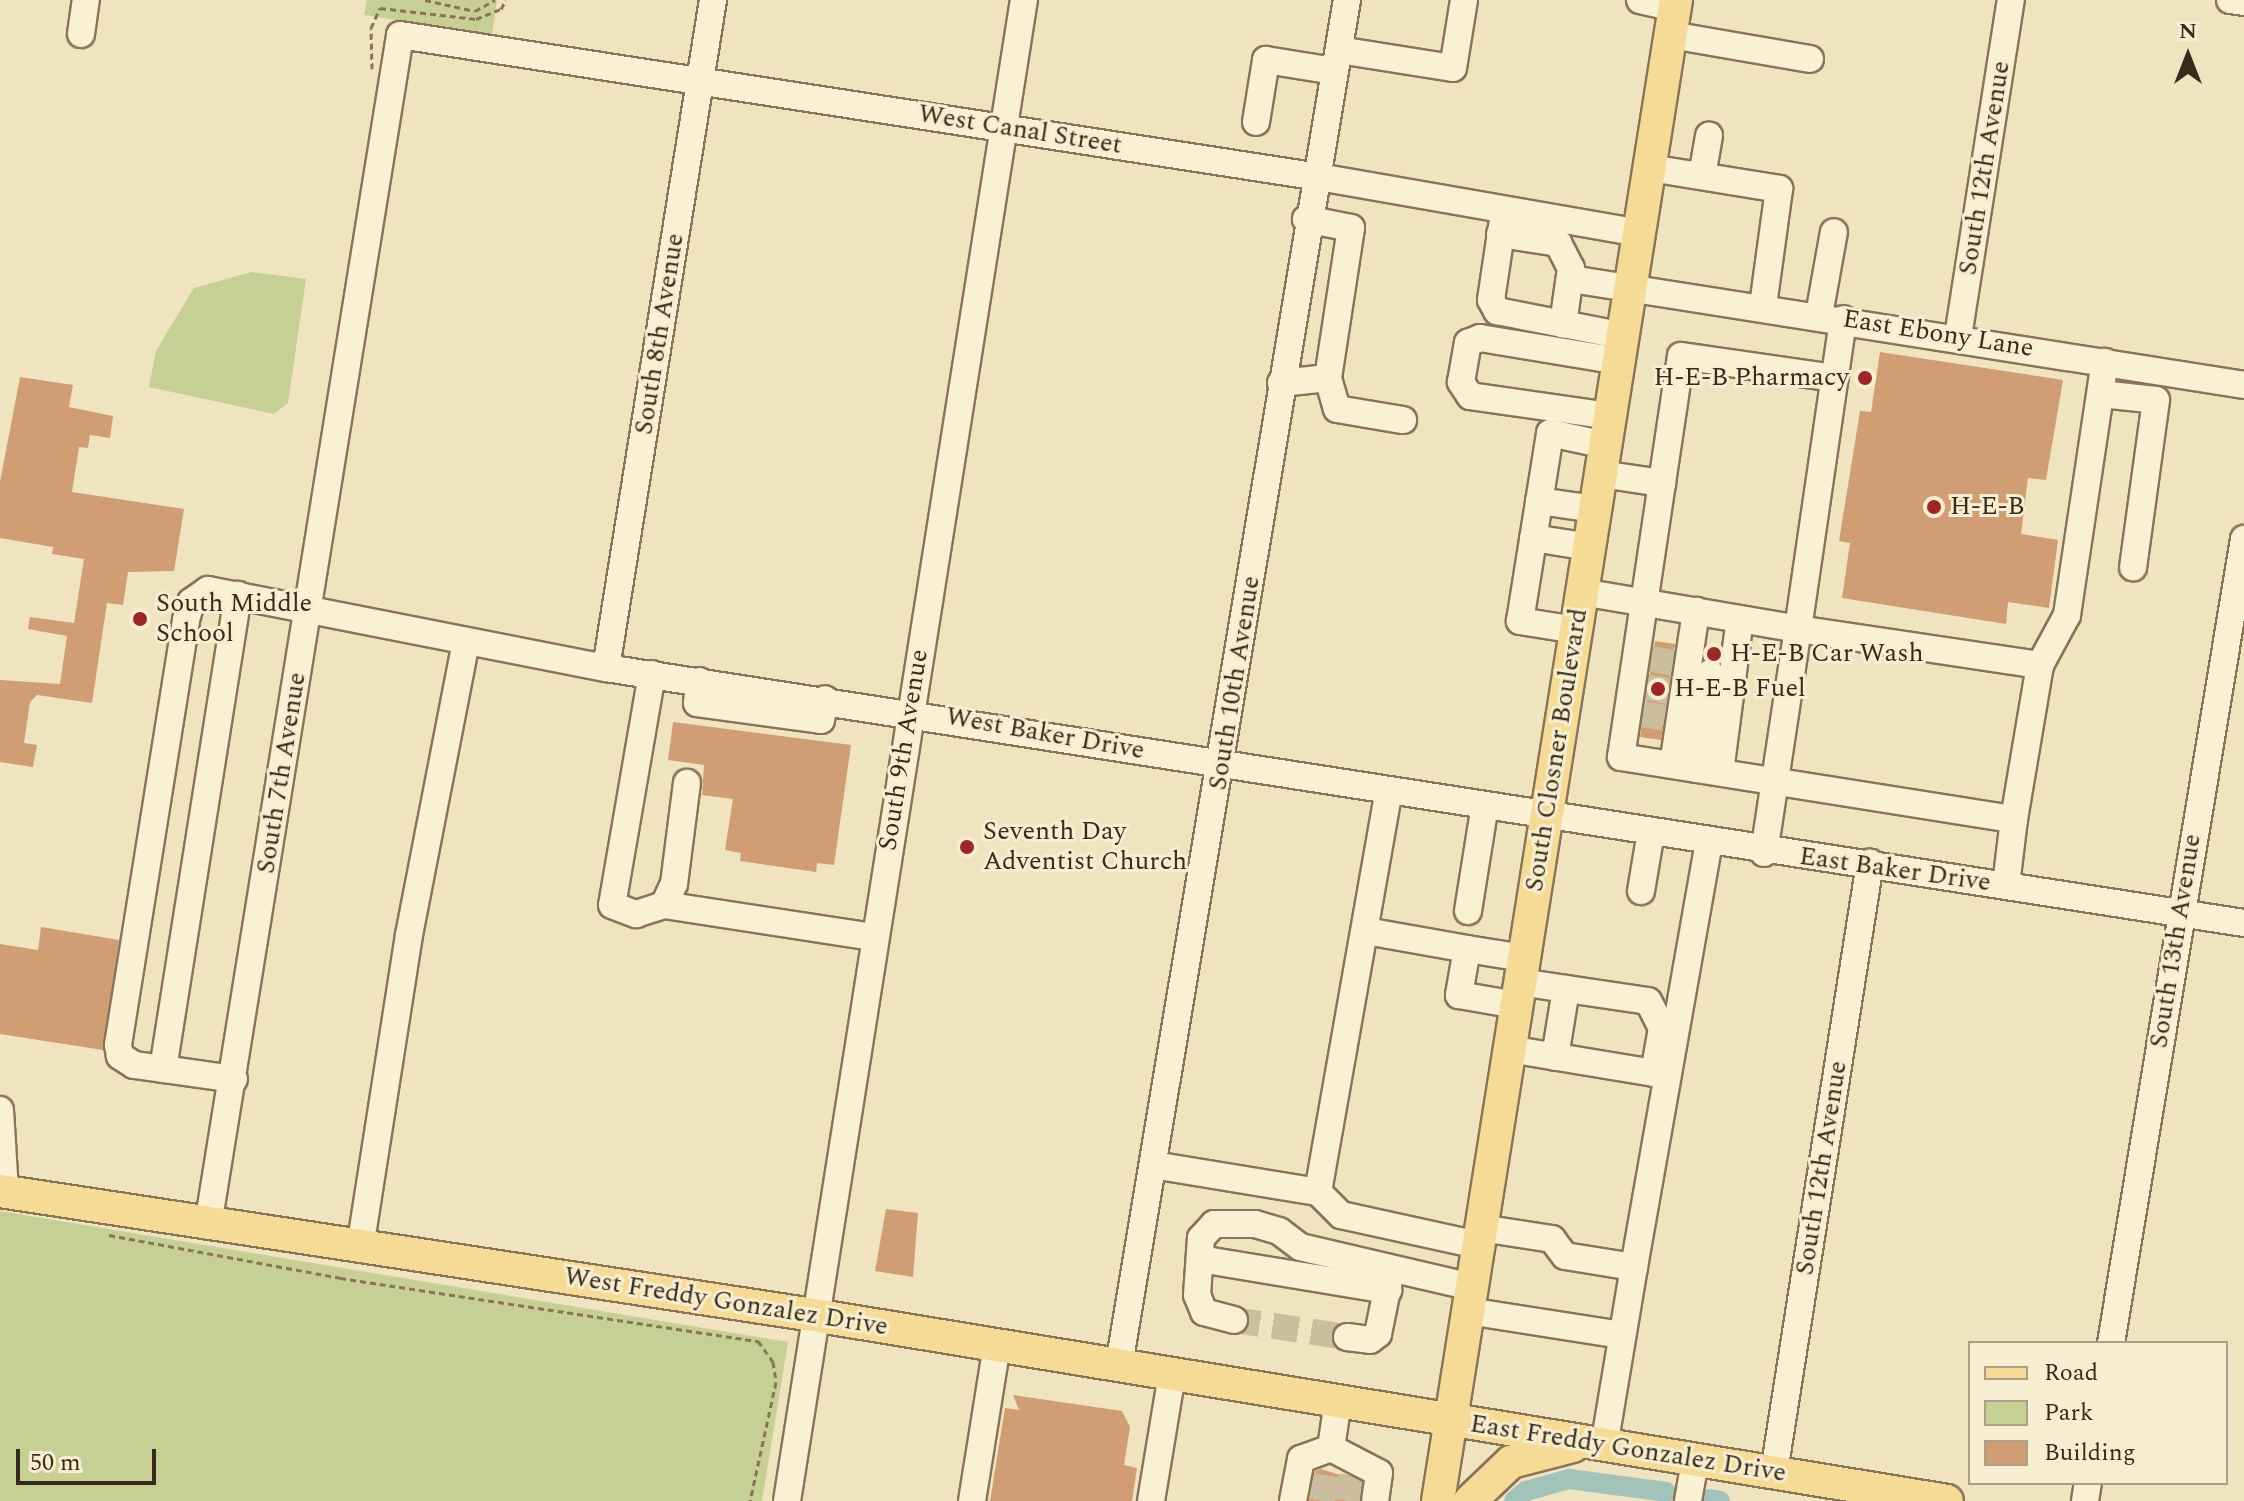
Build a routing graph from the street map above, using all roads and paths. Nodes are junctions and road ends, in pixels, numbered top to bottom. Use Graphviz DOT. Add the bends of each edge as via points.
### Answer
graph roads {
  1 [pos="86,0"];
  2 [pos="391,0"];
  3 [pos="425,0"];
  4 [pos="495,0"];
  5 [pos="713,0"];
  6 [pos="1024,0"];
  7 [pos="1347,0"];
  8 [pos="1464,0"];
  9 [pos="1640,0"];
  10 [pos="2011,0"];
  11 [pos="2230,0"];
  12 [pos="2244,2"];
  13 [pos="390,6"];
  14 [pos="1674,14"];
  15 [pos="81,34"];
  16 [pos="400,35"];
  17 [pos="1810,59"];
  18 [pos="1336,61"];
  19 [pos="700,82"];
  20 [pos="1256,122"];
  21 [pos="1003,127"];
  22 [pos="1709,136"];
  23 [pos="1650,168"];
  24 [pos="1313,176"];
  25 [pos="1702,176"];
  26 [pos="1306,219"];
  27 [pos="1502,223"];
  28 [pos="1560,232"];
  29 [pos="1834,232"];
  30 [pos="1639,233"];
  31 [pos="1571,279"];
  32 [pos="1631,285"];
  33 [pos="1763,306"];
  34 [pos="1831,317"];
  35 [pos="1563,324"];
  36 [pos="1958,337"];
  37 [pos="1621,348"];
  38 [pos="2105,362"];
  39 [pos="2160,371"];
  40 [pos="1328,378"];
  41 [pos="1834,378"];
  42 [pos="1281,383"];
  43 [pos="2244,385"];
  44 [pos="2101,394"];
  45 [pos="2156,400"];
  46 [pos="1403,420"];
  47 [pos="1606,445"];
  48 [pos="1662,483"];
  49 [pos="1539,501"];
  50 [pos="1595,509"];
  51 [pos="1533,538"];
  52 [pos="2244,539"];
  53 [pos="1590,547"];
  54 [pos="2133,567"];
  55 [pos="1582,592"];
  56 [pos="238,595"];
  57 [pos="1645,603"];
  58 [pos="308,611"];
  59 [pos="1717,620"];
  60 [pos="1798,629"];
  61 [pos="1576,630"];
  62 [pos="466,643"];
  63 [pos="1672,663"];
  64 [pos="2040,665"];
  65 [pos="606,668"];
  66 [pos="652,674"];
  67 [pos="1658,689"];
  68 [pos="911,711"];
  69 [pos="1653,716"];
  70 [pos="1222,765"];
  71 [pos="1696,769"];
  72 [pos="1774,782"];
  73 [pos="687,783"];
  74 [pos="1389,791"];
  75 [pos="1485,805"];
  76 [pos="1547,814"];
  77 [pos="2014,819"];
  78 [pos="1651,832"];
  79 [pos="1709,843"];
  80 [pos="1764,853"];
  81 [pos="1870,863"];
  82 [pos="2006,885"];
  83 [pos="1641,891"];
  84 [pos="664,905"];
  85 [pos="1468,911"];
  86 [pos="2180,912"];
  87 [pos="2244,923"];
  88 [pos="1366,931"];
  89 [pos="874,937"];
  90 [pos="1467,949"];
  91 [pos="1520,982"];
  92 [pos="1566,989"];
  93 [pos="1509,1049"];
  94 [pos="1555,1057"];
  95 [pos="163,1069"];
  96 [pos="234,1079"];
  97 [pos="0,1110"];
  98 [pos="1153,1165"];
  99 [pos="3,1192"];
  100 [pos="1318,1192"];
  101 [pos="208,1225"];
  102 [pos="104,1233"];
  103 [pos="1480,1237"];
  104 [pos="360,1248"];
  105 [pos="1200,1259"];
  106 [pos="1634,1267"];
  107 [pos="1389,1281"];
  108 [pos="1470,1299"];
  109 [pos="813,1315"];
  110 [pos="1234,1320"];
  111 [pos="1622,1335"];
  112 [pos="1347,1337"];
  113 [pos="2111,1341"];
  114 [pos="997,1345"];
  115 [pos="1119,1365"];
  116 [pos="1172,1374"];
  117 [pos="1338,1401"];
  118 [pos="1451,1420"];
  119 [pos="1598,1445"];
  120 [pos="1695,1461"];
  121 [pos="1337,1464"];
  122 [pos="1774,1472"];
  123 [pos="750,1501"];
  124 [pos="787,1501"];
  125 [pos="972,1501"];
  126 [pos="1151,1501"];
  127 [pos="1293,1501"];
  128 [pos="1375,1501"];
  129 [pos="1438,1501"];
  130 [pos="1470,1501"];
  131 [pos="1688,1501"];
  132 [pos="1947,1501"];
  1 -- 15 [label="street"];
  2 -- 13 [label="path"];
  3 -- 4 [label="path" via="475,11"];
  5 -- 19 [label="street, South 8th Avenue"];
  6 -- 21 [label="street, South 9th Avenue"];
  7 -- 18 [label="street, South 10th Avenue"];
  8 -- 18 [label="street" via="1453,68"];
  9 -- 14 [label="street"];
  10 -- 36 [label="street, South 12th Avenue"];
  11 -- 12 [label="street"];
  14 -- 17 [label="street"];
  14 -- 23 [label="main road, South Closner Boulevard"];
  16 -- 19 [label="street, West Canal Street"];
  16 -- 58 [label="street, South 7th Avenue"];
  18 -- 20 [label="street" via="1266,60"];
  18 -- 24 [label="street, South 10th Avenue"];
  19 -- 21 [label="street, West Canal Street"];
  19 -- 65 [label="street, South 8th Avenue"];
  21 -- 24 [label="street, West Canal Street"];
  21 -- 68 [label="street, South 9th Avenue"];
  22 -- 25 [label="street"];
  23 -- 25 [label="street"];
  23 -- 30 [label="main road, South Closner Boulevard"];
  24 -- 26 [label="street, South 10th Avenue"];
  24 -- 27 [label="street, West Canal Street"];
  25 -- 33 [label="street" via="1779,189"];
  26 -- 40 [label="street" via="1351,228"];
  26 -- 42 [label="street, South 10th Avenue"];
  27 -- 28 [label="street, West Canal Street"];
  27 -- 35 [label="street" via="1492,306"];
  28 -- 30 [label="street, West Canal Street"];
  28 -- 31 [label="street"];
  29 -- 34 [label="street"];
  30 -- 32 [label="main road, South Closner Boulevard"];
  31 -- 32 [label="street, East Ebony Lane"];
  31 -- 35 [label="street"];
  32 -- 33 [label="street, East Ebony Lane"];
  32 -- 37 [label="main road, South Closner Boulevard"];
  33 -- 34 [label="street, East Ebony Lane"];
  34 -- 36 [label="street, East Ebony Lane"];
  34 -- 41 [label="street"];
  35 -- 37 [label="street"];
  36 -- 38 [label="street, East Ebony Lane"];
  37 -- 47 [label="main road, South Closner Boulevard"];
  37 -- 47 [label="street" via="1480,338 1468,343 1461,382 1470,396"];
  38 -- 39 [label="street, East Ebony Lane"];
  38 -- 44 [label="street"];
  39 -- 43 [label="street, East Ebony Lane"];
  39 -- 45 [label="street"];
  40 -- 42 [label="street"];
  40 -- 46 [label="street" via="1337,409"];
  41 -- 48 [label="street" via="1681,356"];
  41 -- 60 [label="street"];
  42 -- 70 [label="street, South 10th Avenue"];
  44 -- 45 [label="street"];
  44 -- 64 [label="street" via="2067,615"];
  45 -- 54 [label="street"];
  47 -- 48 [label="street"];
  47 -- 49 [label="street" via="1550,433"];
  47 -- 50 [label="main road, South Closner Boulevard"];
  48 -- 57 [label="street"];
  49 -- 50 [label="street"];
  49 -- 51 [label="street"];
  50 -- 53 [label="main road, South Closner Boulevard"];
  51 -- 53 [label="street"];
  51 -- 61 [label="street" via="1520,621"];
  52 -- 86 [label="street, South 13th Avenue"];
  53 -- 55 [label="main road, South Closner Boulevard"];
  55 -- 57 [label="street"];
  55 -- 61 [label="main road, South Closner Boulevard"];
  56 -- 58 [label="street, West Baker Drive"];
  56 -- 95 [label="street"];
  56 -- 95 [label="street, West Baker Drive" via="201,592 188,611 128,984 120,1056"];
  57 -- 59 [label="street"];
  57 -- 63 [label="street"];
  58 -- 62 [label="street, West Baker Drive"];
  58 -- 96 [label="street, South 7th Avenue"];
  59 -- 60 [label="street"];
  59 -- 63 [label="street"];
  59 -- 71 [label="street"];
  60 -- 64 [label="street"];
  60 -- 72 [label="street"];
  61 -- 76 [label="main road, South Closner Boulevard"];
  62 -- 65 [label="street, West Baker Drive"];
  62 -- 104 [label="street" via="409,935"];
  63 -- 67 [label="street"];
  63 -- 67 [label="street"];
  63 -- 71 [label="street"];
  64 -- 77 [label="street"];
  65 -- 66 [label="street, West Baker Drive"];
  66 -- 68 [label="street, West Baker Drive"];
  66 -- 84 [label="street" via="612,905 636,914"];
  67 -- 69 [label="street"];
  67 -- 69 [label="street"];
  68 -- 70 [label="street, West Baker Drive"];
  68 -- 89 [label="street, South 9th Avenue"];
  69 -- 71 [label="street"];
  69 -- 71 [label="street" via="1621,757"];
  70 -- 74 [label="street, West Baker Drive"];
  70 -- 98 [label="street, South 10th Avenue"];
  71 -- 72 [label="street"];
  72 -- 77 [label="street"];
  72 -- 80 [label="street"];
  73 -- 84 [label="street" via="674,884"];
  74 -- 75 [label="street, West Baker Drive"];
  74 -- 88 [label="street"];
  75 -- 76 [label="street, West Baker Drive"];
  75 -- 85 [label="street"];
  76 -- 78 [label="street, East Baker Drive"];
  76 -- 91 [label="main road, South Closner Boulevard"];
  77 -- 82 [label="street"];
  78 -- 79 [label="street, East Baker Drive"];
  78 -- 83 [label="street"];
  79 -- 80 [label="street, East Baker Drive"];
  79 -- 106 [label="street"];
  80 -- 81 [label="street, East Baker Drive"];
  81 -- 82 [label="street, East Baker Drive"];
  81 -- 122 [label="street, South 12th Avenue"];
  82 -- 86 [label="street, East Baker Drive"];
  84 -- 89 [label="street"];
  86 -- 87 [label="street, East Baker Drive"];
  86 -- 113 [label="street, South 13th Avenue"];
  88 -- 90 [label="street"];
  88 -- 100 [label="street"];
  89 -- 109 [label="street, South 9th Avenue"];
  90 -- 91 [label="street"];
  90 -- 91 [label="street" via="1459,995"];
  91 -- 92 [label="street"];
  91 -- 93 [label="main road, South Closner Boulevard"];
  92 -- 94 [label="street"];
  92 -- 94 [label="street" via="1648,1001 1662,1028 1654,1073"];
  93 -- 94 [label="street"];
  93 -- 103 [label="main road, South Closner Boulevard"];
  95 -- 96 [label="street"];
  96 -- 101 [label="street, South 7th Avenue"];
  97 -- 99 [label="street"];
  98 -- 100 [label="street"];
  98 -- 115 [label="street, South 10th Avenue"];
  99 -- 101 [label="main road, West Freddy Gonzalez Drive"];
  100 -- 103 [label="street" via="1341,1215"];
  101 -- 104 [label="main road, West Freddy Gonzalez Drive"];
  102 -- 123 [label="path" via="340,1278 758,1341 773,1362 776,1382"];
  103 -- 106 [label="street" via="1552,1239 1565,1256"];
  103 -- 108 [label="main road, South Closner Boulevard"];
  104 -- 109 [label="main road, West Freddy Gonzalez Drive"];
  105 -- 107 [label="street"];
  105 -- 107 [label="street" via="1201,1238 1214,1224 1243,1222 1279,1231 1300,1247"];
  105 -- 110 [label="street" via="1197,1295 1204,1312"];
  106 -- 111 [label="street"];
  107 -- 108 [label="street"];
  107 -- 112 [label="street" via="1378,1334 1370,1340"];
  108 -- 111 [label="street"];
  108 -- 118 [label="main road, South Closner Boulevard"];
  109 -- 114 [label="main road, West Freddy Gonzalez Drive"];
  109 -- 124 [label="street, South 9th Avenue"];
  111 -- 119 [label="street"];
  114 -- 115 [label="main road, West Freddy Gonzalez Drive"];
  114 -- 125 [label="street"];
  115 -- 116 [label="main road, West Freddy Gonzalez Drive"];
  116 -- 117 [label="main road, West Freddy Gonzalez Drive"];
  116 -- 126 [label="street"];
  117 -- 118 [label="main road, West Freddy Gonzalez Drive"];
  117 -- 121 [label="street"];
  118 -- 119 [label="main road, East Freddy Gonzalez Drive"];
  118 -- 129 [label="main road, South Closner Boulevard"];
  119 -- 120 [label="main road, East Freddy Gonzalez Drive"];
  119 -- 130 [label="main road" via="1511,1462"];
  120 -- 122 [label="main road, East Freddy Gonzalez Drive"];
  120 -- 131 [label="street"];
  121 -- 127 [label="street" via="1301,1459"];
  121 -- 128 [label="street" via="1379,1473"];
  122 -- 132 [label="main road, East Freddy Gonzalez Drive"];
}
